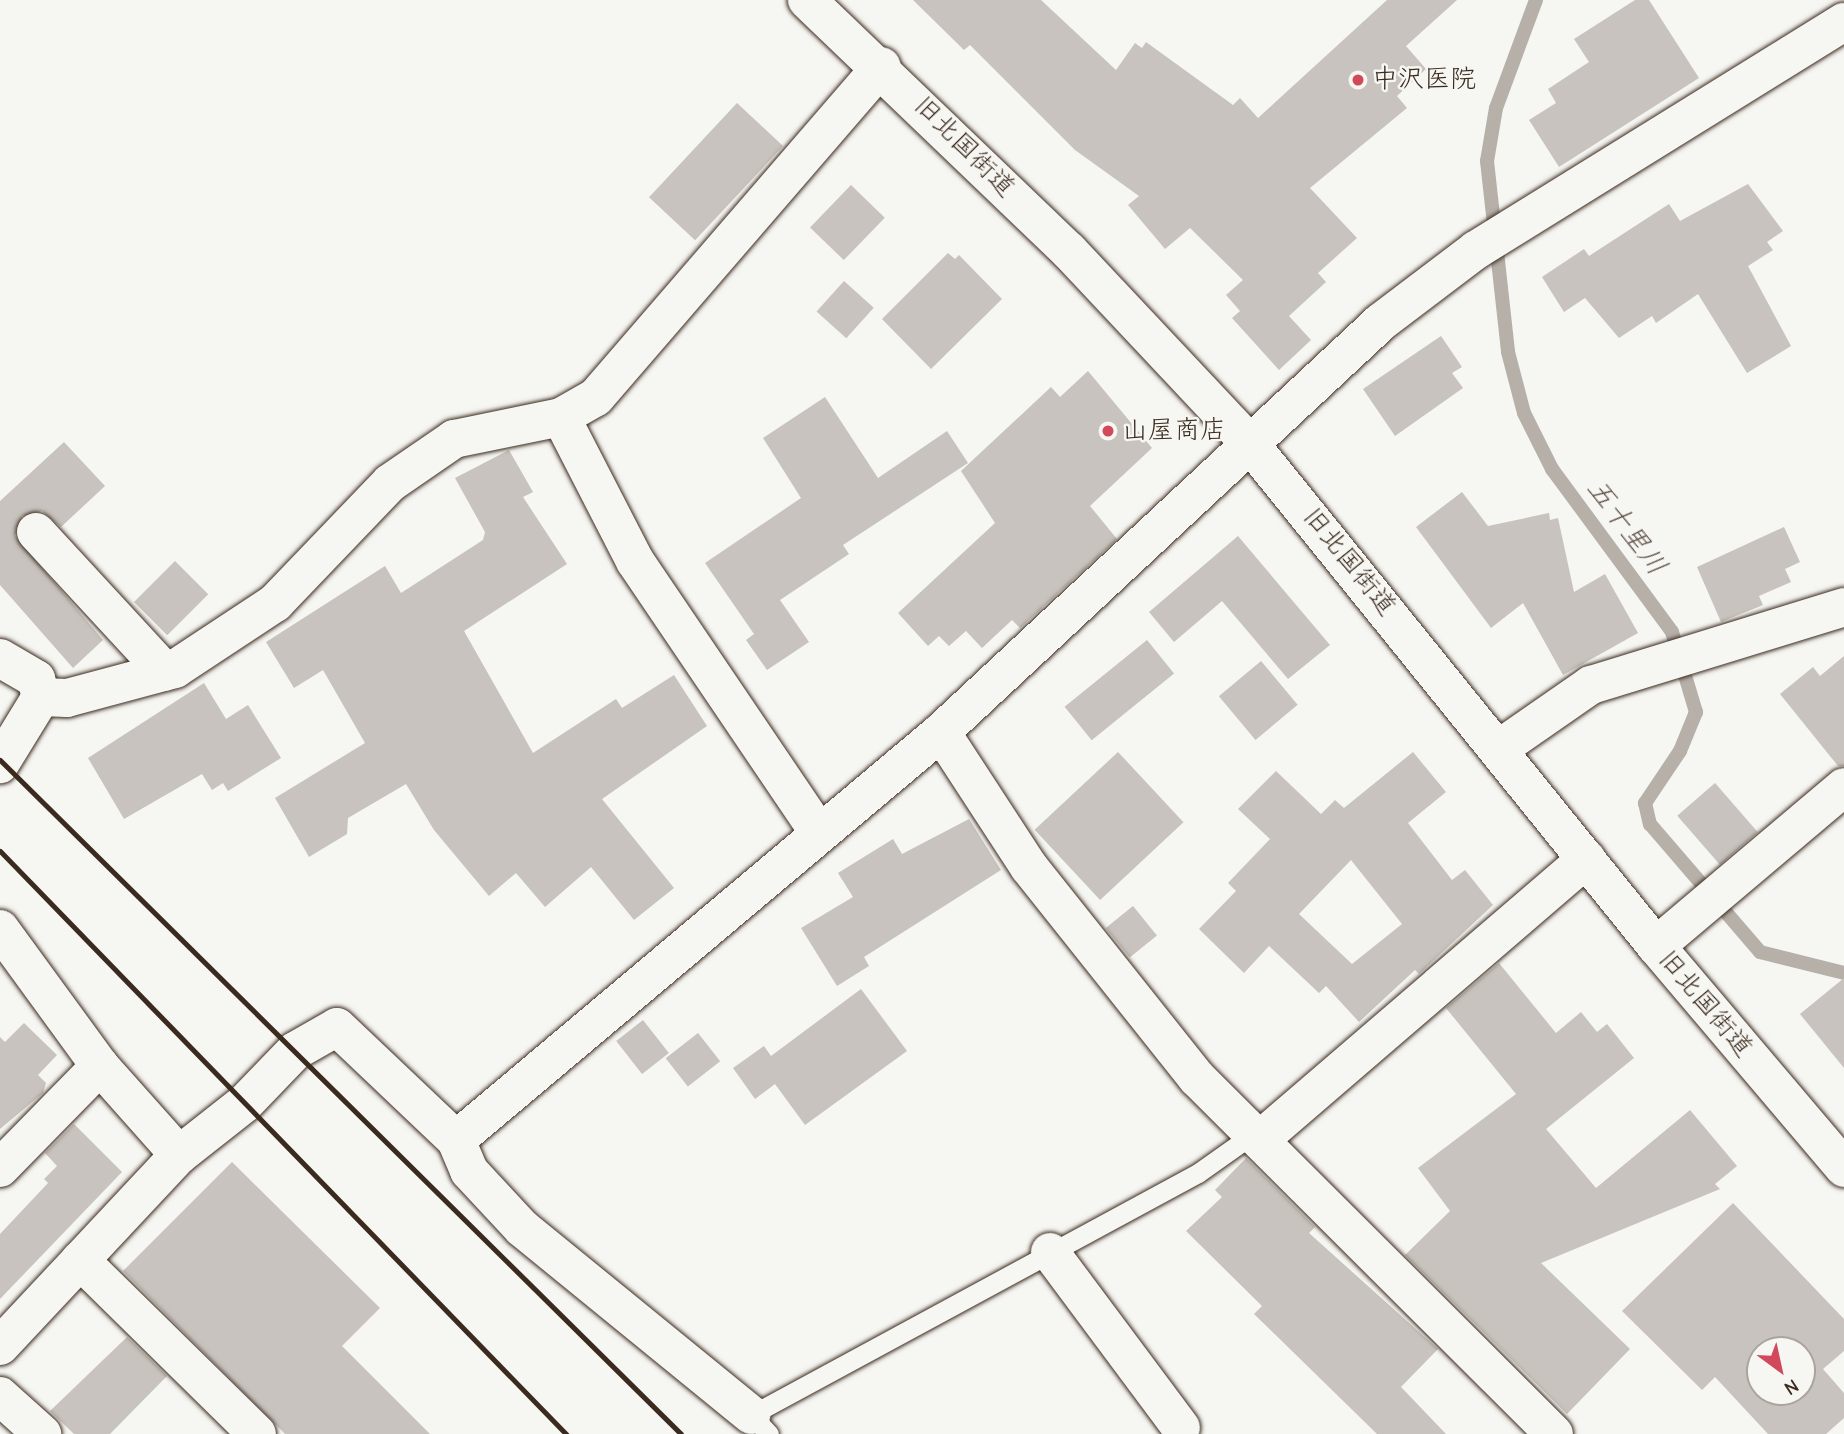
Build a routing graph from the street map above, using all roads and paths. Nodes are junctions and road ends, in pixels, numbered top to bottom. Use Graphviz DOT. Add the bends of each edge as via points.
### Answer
graph roads {
  1 [pos="807,0"];
  2 [pos="1844,22"];
  3 [pos="882,66"];
  4 [pos="561,417"];
  5 [pos="1251,445"];
  6 [pos="36,532"];
  7 [pos="1844,607"];
  8 [pos="0,659"];
  9 [pos="165,672"];
  10 [pos="41,697"];
  11 [pos="941,732"];
  12 [pos="1500,748"];
  13 [pos="0,764"];
  14 [pos="1844,787"];
  15 [pos="819,833"];
  16 [pos="1587,859"];
  17 [pos="0,929"];
  18 [pos="1656,946"];
  19 [pos="100,1066"];
  20 [pos="1262,1138"];
  21 [pos="456,1140"];
  22 [pos="179,1155"];
  23 [pos="0,1168"];
  24 [pos="1844,1168"];
  25 [pos="1050,1252"];
  26 [pos="80,1260"];
  27 [pos="0,1346"];
  28 [pos="0,1396"];
  29 [pos="760,1424"];
  30 [pos="1181,1428"];
  31 [pos="42,1434"];
  32 [pos="257,1434"];
  33 [pos="1554,1434"];
  1 -- 3 [label="street, 旧北国街道"];
  2 -- 5 [label="street" via="1476,250 1381,322"];
  3 -- 4 [label="street" via="596,397"];
  3 -- 5 [label="street, 旧北国街道" via="1069,251"];
  4 -- 9 [label="street" via="454,439 390,483 275,603"];
  4 -- 15 [label="street" via="635,561"];
  5 -- 11 [label="street"];
  5 -- 12 [label="street, 旧北国街道"];
  6 -- 9 [label="street"];
  7 -- 12 [label="street" via="1591,685"];
  8 -- 10 [label="street" via="36,679"];
  9 -- 10 [label="street" via="66,698"];
  10 -- 13 [label="street"];
  11 -- 15 [label="street"];
  11 -- 20 [label="street" via="966,779 1091,944 1197,1078"];
  12 -- 16 [label="street, 旧北国街道"];
  14 -- 18 [label="street"];
  15 -- 21 [label="street"];
  16 -- 18 [label="street, 旧北国街道"];
  16 -- 20 [label="street"];
  17 -- 19 [label="street"];
  18 -- 24 [label="street, 旧北国街道"];
  19 -- 22 [label="street"];
  19 -- 23 [label="street"];
  20 -- 25 [label="lane" via="1243,1140 1198,1172"];
  20 -- 33 [label="street"];
  21 -- 22 [label="street" via="337,1027 295,1051 245,1103"];
  21 -- 29 [label="street" via="469,1171 522,1228"];
  22 -- 26 [label="street"];
  25 -- 29 [label="lane"];
  25 -- 30 [label="street"];
  26 -- 27 [label="street"];
  26 -- 32 [label="street"];
  28 -- 31 [label="street"];
}
